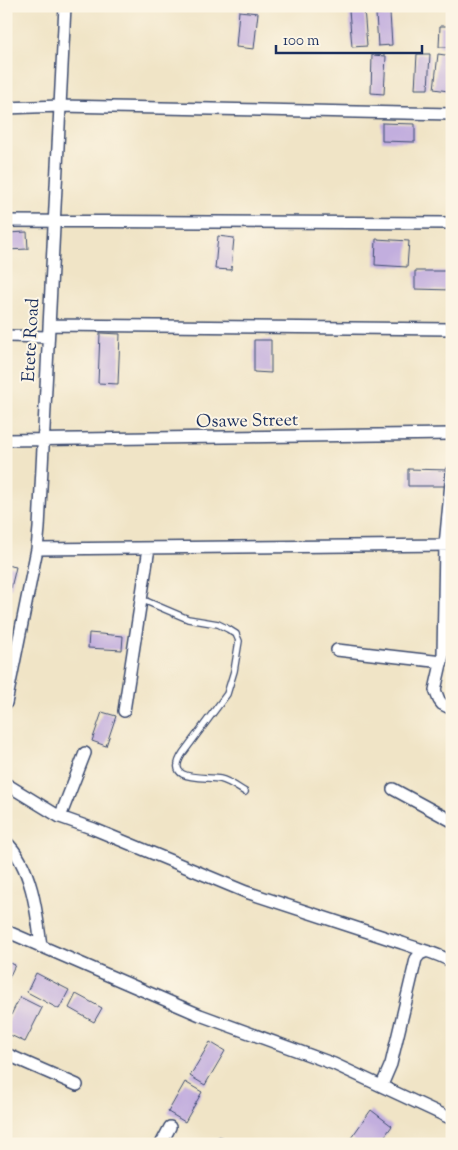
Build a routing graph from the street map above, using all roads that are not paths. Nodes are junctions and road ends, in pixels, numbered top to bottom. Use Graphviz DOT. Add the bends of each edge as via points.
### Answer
graph roads {
  1 [pos="65,6"];
  2 [pos="60,106"];
  3 [pos="6,108"];
  4 [pos="452,114"];
  5 [pos="6,221"];
  6 [pos="53,222"];
  7 [pos="452,223"];
  8 [pos="49,325"];
  9 [pos="452,329"];
  10 [pos="6,336"];
  11 [pos="48,337"];
  12 [pos="452,434"];
  13 [pos="6,440"];
  14 [pos="43,441"];
  15 [pos="452,472"];
  16 [pos="449,545"];
  17 [pos="149,548"];
  18 [pos="37,549"];
  19 [pos="141,599"];
  20 [pos="338,650"];
  21 [pos="445,657"];
  22 [pos="6,703"];
  23 [pos="452,709"];
  24 [pos="124,711"];
  25 [pos="85,753"];
  26 [pos="6,784"];
  27 [pos="393,789"];
  28 [pos="244,792"];
  29 [pos="60,817"];
  30 [pos="452,821"];
  31 [pos="6,842"];
  32 [pos="6,931"];
  33 [pos="41,947"];
  34 [pos="425,952"];
  35 [pos="452,962"];
  36 [pos="6,1054"];
  37 [pos="77,1085"];
  38 [pos="382,1085"];
  39 [pos="452,1119"];
  40 [pos="170,1127"];
  41 [pos="220,1140"];
  42 [pos="161,1144"];
  43 [pos="228,1144"];
  1 -- 2 [label="street, Etete Road"];
  2 -- 3 [label="street"];
  2 -- 4 [label="street"];
  2 -- 6 [label="street, Etete Road"];
  5 -- 6 [label="street"];
  6 -- 7 [label="street"];
  6 -- 8 [label="street, Etete Road"];
  8 -- 9 [label="street"];
  8 -- 11 [label="street, Etete Road"];
  10 -- 11 [label="street"];
  11 -- 14 [label="street, Etete Road"];
  12 -- 14 [label="street, Osawe Street"];
  13 -- 14 [label="street, Osawe Street"];
  14 -- 18 [label="street, Etete Road"];
  15 -- 16 [label="street"];
  16 -- 17 [label="street"];
  16 -- 21 [label="street"];
  17 -- 18 [label="street"];
  17 -- 19 [label="street"];
  18 -- 22 [label="street, Etete Road"];
  19 -- 24 [label="street"];
  19 -- 28 [label="lane" via="188,618 218,624 236,634 239,642 227,694 178,761 178,768 192,778 221,779"];
  20 -- 21 [label="street"];
  21 -- 23 [label="street" via="435,690 438,700"];
  25 -- 29 [label="street"];
  26 -- 29 [label="street"];
  27 -- 30 [label="street"];
  29 -- 34 [label="street" via="246,892"];
  31 -- 33 [label="street" via="15,850 35,898"];
  32 -- 33 [label="street"];
  33 -- 38 [label="street" via="200,1015"];
  34 -- 35 [label="street" via="438,954"];
  34 -- 38 [label="street" via="416,959 391,1064"];
  36 -- 37 [label="street"];
  38 -- 39 [label="street"];
  40 -- 42 [label="street"];
  41 -- 43 [label="lane"];
}
